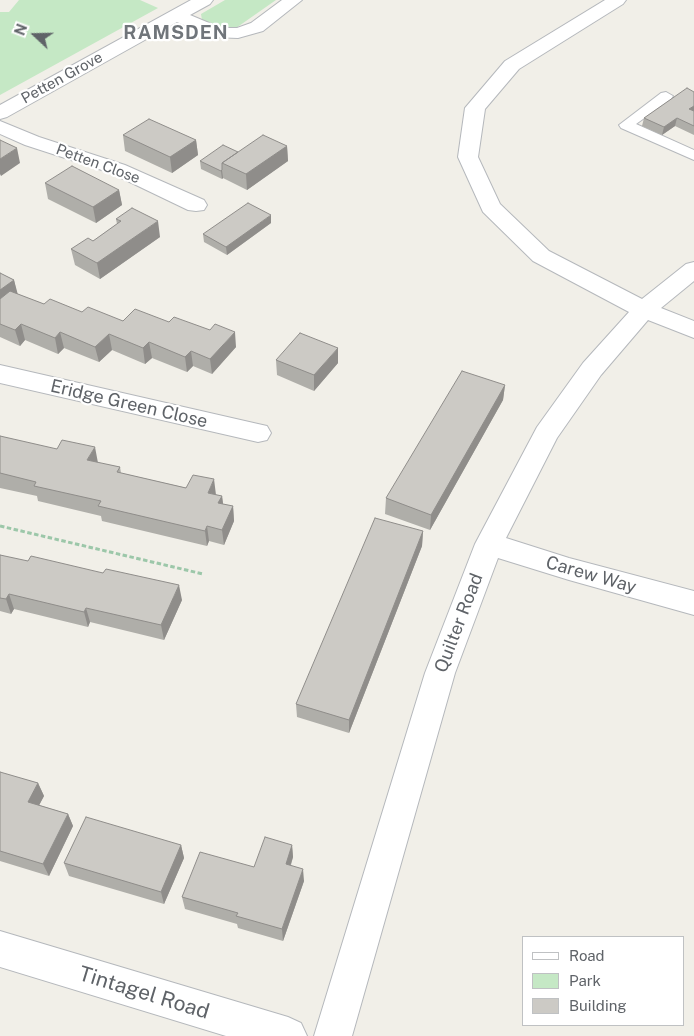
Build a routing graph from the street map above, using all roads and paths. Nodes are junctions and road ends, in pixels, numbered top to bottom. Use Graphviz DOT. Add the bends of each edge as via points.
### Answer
graph roads {
  1 [pos="204,0"];
  2 [pos="293,0"];
  3 [pos="617,0"];
  4 [pos="175,15"];
  5 [pos="666,96"];
  6 [pos="0,112"];
  7 [pos="0,127"];
  8 [pos="694,156"];
  9 [pos="196,205"];
  10 [pos="694,269"];
  11 [pos="644,310"];
  12 [pos="694,330"];
  13 [pos="0,374"];
  14 [pos="258,433"];
  15 [pos="0,526"];
  16 [pos="489,544"];
  17 [pos="203,574"];
  18 [pos="694,603"];
  19 [pos="0,950"];
  20 [pos="288,1036"];
  21 [pos="333,1036"];
  1 -- 4 [label="street, Petten Grove"];
  2 -- 4 [label="street" via="257,27 238,33 218,33"];
  3 -- 11 [label="street" via="512,65 475,108 468,157 491,207 541,256"];
  4 -- 6 [label="street, Petten Grove"];
  5 -- 8 [label="lane" via="626,125"];
  7 -- 9 [label="street, Petten Close" via="118,169"];
  10 -- 11 [label="street, Quilter Road"];
  11 -- 12 [label="street"];
  11 -- 16 [label="street, Quilter Road" via="592,369 546,434"];
  13 -- 14 [label="street, Eridge Green Close"];
  15 -- 17 [label="path"];
  16 -- 18 [label="street, Carew Way"];
  16 -- 21 [label="street, Quilter Road" via="440,673"];
  19 -- 20 [label="street, Tintagel Road"];
}
